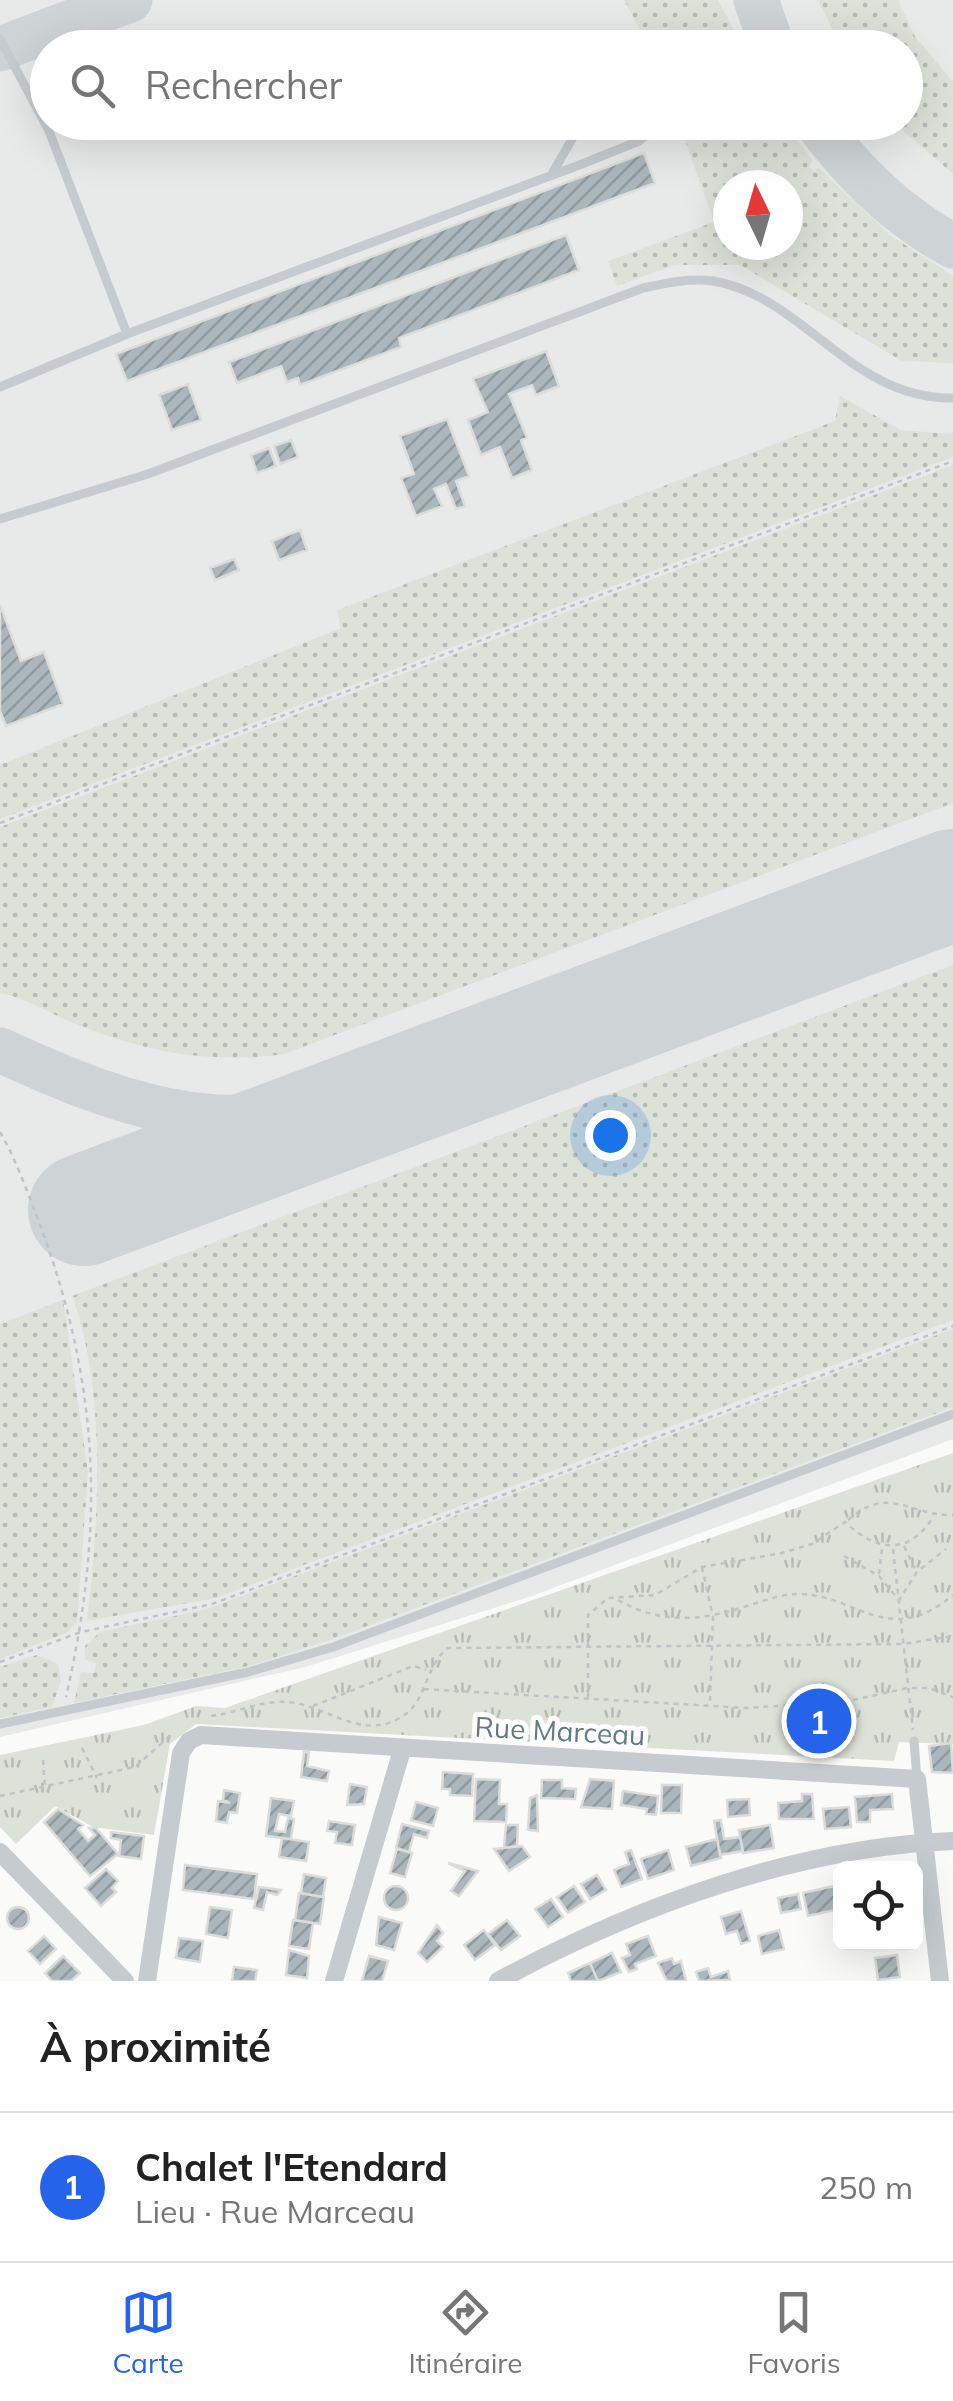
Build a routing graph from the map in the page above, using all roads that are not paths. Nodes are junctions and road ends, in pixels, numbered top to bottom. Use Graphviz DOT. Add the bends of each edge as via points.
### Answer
graph roads {
  1 [pos="0,39"];
  2 [pos="30,94"];
  3 [pos="53,140"];
  4 [pos="572,140"];
  5 [pos="641,140"];
  6 [pos="554,172"];
  7 [pos="126,334"];
  8 [pos="0,386"];
  9 [pos="953,398"];
  10 [pos="0,519"];
  11 [pos="953,1414"];
  12 [pos="0,1724"];
  13 [pos="914,1741"];
  14 [pos="402,1750"];
  15 [pos="918,1780"];
  16 [pos="953,1841"];
  17 [pos="924,1843"];
  18 [pos="0,1852"];
  19 [pos="126,1981"];
  20 [pos="148,1981"];
  21 [pos="334,1981"];
  22 [pos="498,1981"];
  23 [pos="940,1981"];
  1 -- 2 [label="lane"];
  3 -- 7 [label="lane"];
  4 -- 6 [label="lane"];
  5 -- 6 [label="lane"];
  6 -- 7 [label="lane"];
  7 -- 8 [label="lane"];
  9 -- 10 [label="lane" via="891,388 736,288 703,280 667,283 148,474"];
  11 -- 12 [label="lane" via="333,1647 248,1672"];
  13 -- 15 [label="lane"];
  14 -- 15 [label="street, Rue Marceau"];
  14 -- 20 [label="street, Rue Marceau" via="201,1735 189,1741 181,1753"];
  14 -- 21 [label="street"];
  15 -- 17 [label="street"];
  16 -- 17 [label="street"];
  17 -- 22 [label="street" via="829,1858 714,1888 606,1928"];
  17 -- 23 [label="street"];
  18 -- 19 [label="street"];
}
